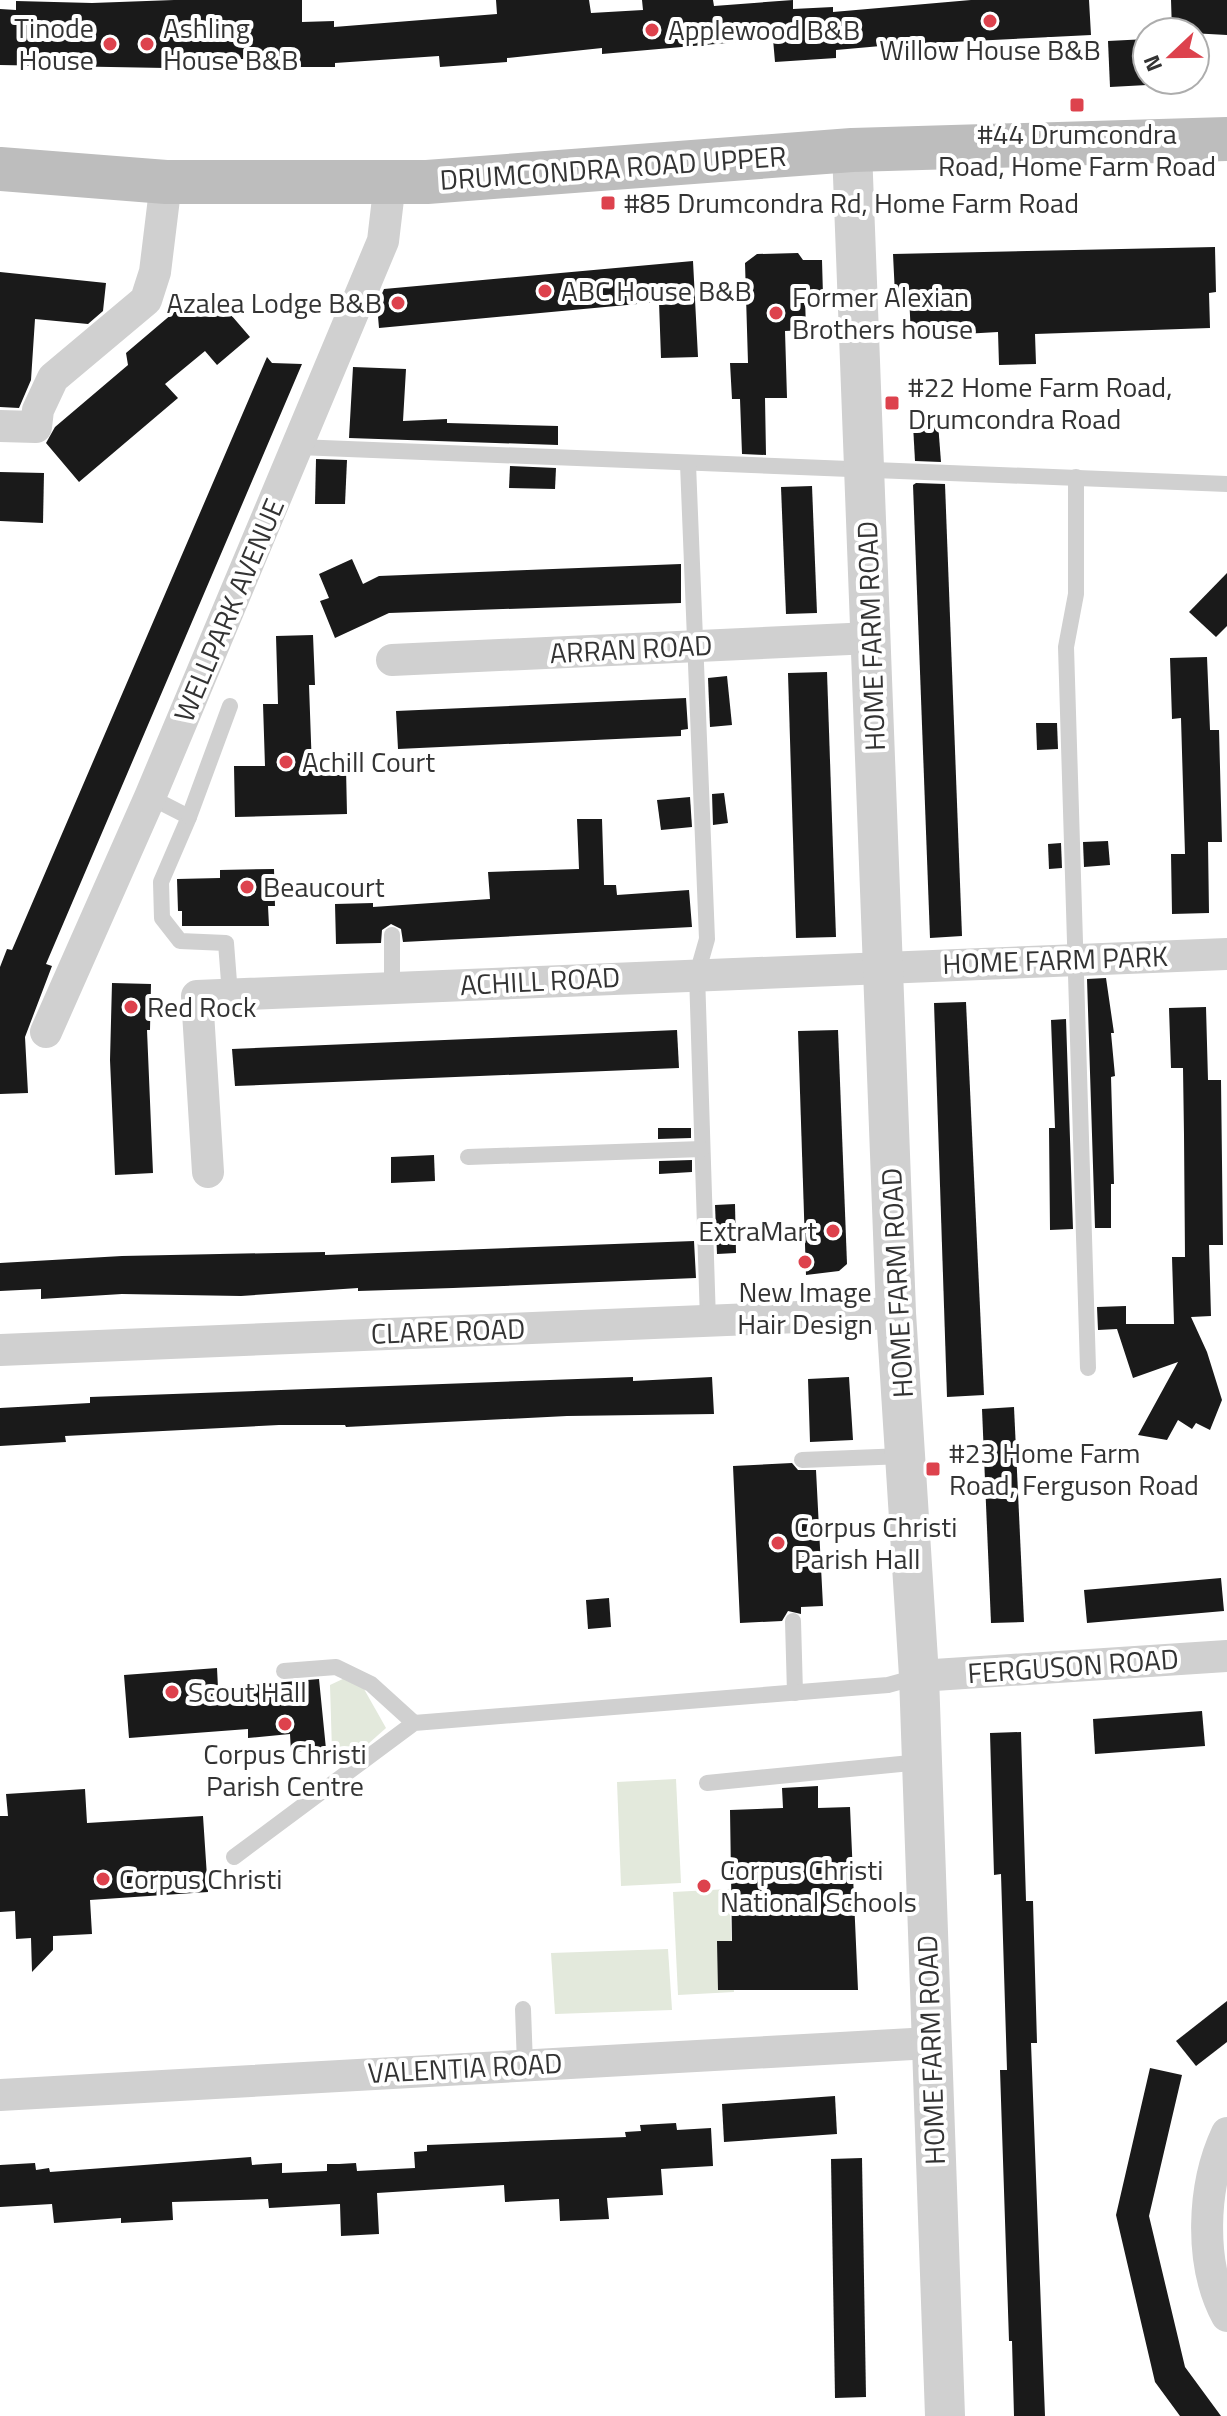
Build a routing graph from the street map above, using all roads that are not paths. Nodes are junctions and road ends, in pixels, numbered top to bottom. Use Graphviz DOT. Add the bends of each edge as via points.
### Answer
graph roads {
  1 [pos="1227,139"];
  2 [pos="852,150"];
  3 [pos="0,169"];
  4 [pos="166,182"];
  5 [pos="390,182"];
  6 [pos="0,426"];
  7 [pos="298,447"];
  8 [pos="688,464"];
  9 [pos="864,467"];
  10 [pos="1076,477"];
  11 [pos="1227,484"];
  12 [pos="871,638"];
  13 [pos="694,646"];
  14 [pos="392,660"];
  15 [pos="230,706"];
  16 [pos="150,797"];
  17 [pos="189,817"];
  18 [pos="392,935"];
  19 [pos="1227,954"];
  20 [pos="1077,959"];
  21 [pos="883,966"];
  22 [pos="697,974"];
  23 [pos="392,988"];
  24 [pos="230,995"];
  25 [pos="46,1032"];
  26 [pos="702,1149"];
  27 [pos="468,1157"];
  28 [pos="208,1172"];
  29 [pos="896,1313"];
  30 [pos="708,1321"];
  31 [pos="0,1350"];
  32 [pos="1088,1368"];
  33 [pos="905,1456"];
  34 [pos="802,1460"];
  35 [pos="793,1621"];
  36 [pos="1227,1656"];
  37 [pos="284,1671"];
  38 [pos="919,1676"];
  39 [pos="795,1693"];
  40 [pos="414,1723"];
  41 [pos="921,1762"];
  42 [pos="707,1783"];
  43 [pos="234,1857"];
  44 [pos="523,2009"];
  45 [pos="930,2043"];
  46 [pos="525,2065"];
  47 [pos="0,2095"];
  48 [pos="1227,2133"];
  49 [pos="1227,2316"];
  50 [pos="945,2416"];
  1 -- 2 [label="main road, DRUMCONDRA ROAD UPPER"];
  2 -- 5 [label="main road, DRUMCONDRA ROAD UPPER"];
  2 -- 9 [label="street, HOME FARM ROAD"];
  3 -- 4 [label="main road, DRUMCONDRA ROAD UPPER"];
  4 -- 5 [label="main road, DRUMCONDRA ROAD UPPER"];
  4 -- 6 [label="street" via="155,272 146,300 53,378 36,427"];
  5 -- 7 [label="street, WELLPARK AVENUE" via="383,241"];
  7 -- 8 [label="lane"];
  7 -- 16 [label="street, WELLPARK AVENUE"];
  8 -- 9 [label="lane"];
  8 -- 13 [label="lane"];
  9 -- 10 [label="lane"];
  9 -- 12 [label="street, HOME FARM ROAD"];
  10 -- 11 [label="lane"];
  10 -- 20 [label="lane" via="1076,594 1066,647"];
  12 -- 13 [label="street, ARRAN ROAD"];
  12 -- 21 [label="street, HOME FARM ROAD"];
  13 -- 14 [label="street, ARRAN ROAD"];
  13 -- 22 [label="lane" via="707,939"];
  15 -- 17 [label="lane"];
  16 -- 17 [label="lane"];
  16 -- 25 [label="street, WELLPARK AVENUE"];
  17 -- 24 [label="lane" via="161,882 162,918 180,941 226,943"];
  18 -- 23 [label="lane"];
  19 -- 20 [label="street, HOME FARM PARK"];
  20 -- 21 [label="street, HOME FARM PARK"];
  20 -- 32 [label="lane"];
  21 -- 22 [label="street, ACHILL ROAD"];
  21 -- 29 [label="street, HOME FARM ROAD"];
  22 -- 23 [label="street, ACHILL ROAD"];
  22 -- 26 [label="lane"];
  23 -- 24 [label="street, ACHILL ROAD"];
  24 -- 28 [label="street, ACHILL ROAD" via="197,996"];
  26 -- 27 [label="lane"];
  26 -- 30 [label="lane"];
  29 -- 30 [label="street, CLARE ROAD"];
  29 -- 33 [label="street, HOME FARM ROAD"];
  30 -- 31 [label="street, CLARE ROAD"];
  33 -- 34 [label="lane"];
  33 -- 38 [label="street, HOME FARM ROAD"];
  35 -- 39 [label="lane"];
  36 -- 38 [label="street, FERGUSON ROAD"];
  37 -- 40 [label="lane" via="336,1667 371,1684"];
  38 -- 39 [label="lane" via="888,1685"];
  38 -- 41 [label="street, HOME FARM ROAD"];
  39 -- 40 [label="lane"];
  40 -- 43 [label="lane"];
  41 -- 42 [label="lane"];
  41 -- 45 [label="street, HOME FARM ROAD"];
  44 -- 46 [label="lane"];
  45 -- 46 [label="street, VALENTIA ROAD"];
  45 -- 50 [label="street, HOME FARM ROAD"];
  46 -- 47 [label="street, VALENTIA ROAD"];
  48 -- 49 [label="street" via="1212,2180 1207,2246"];
}
